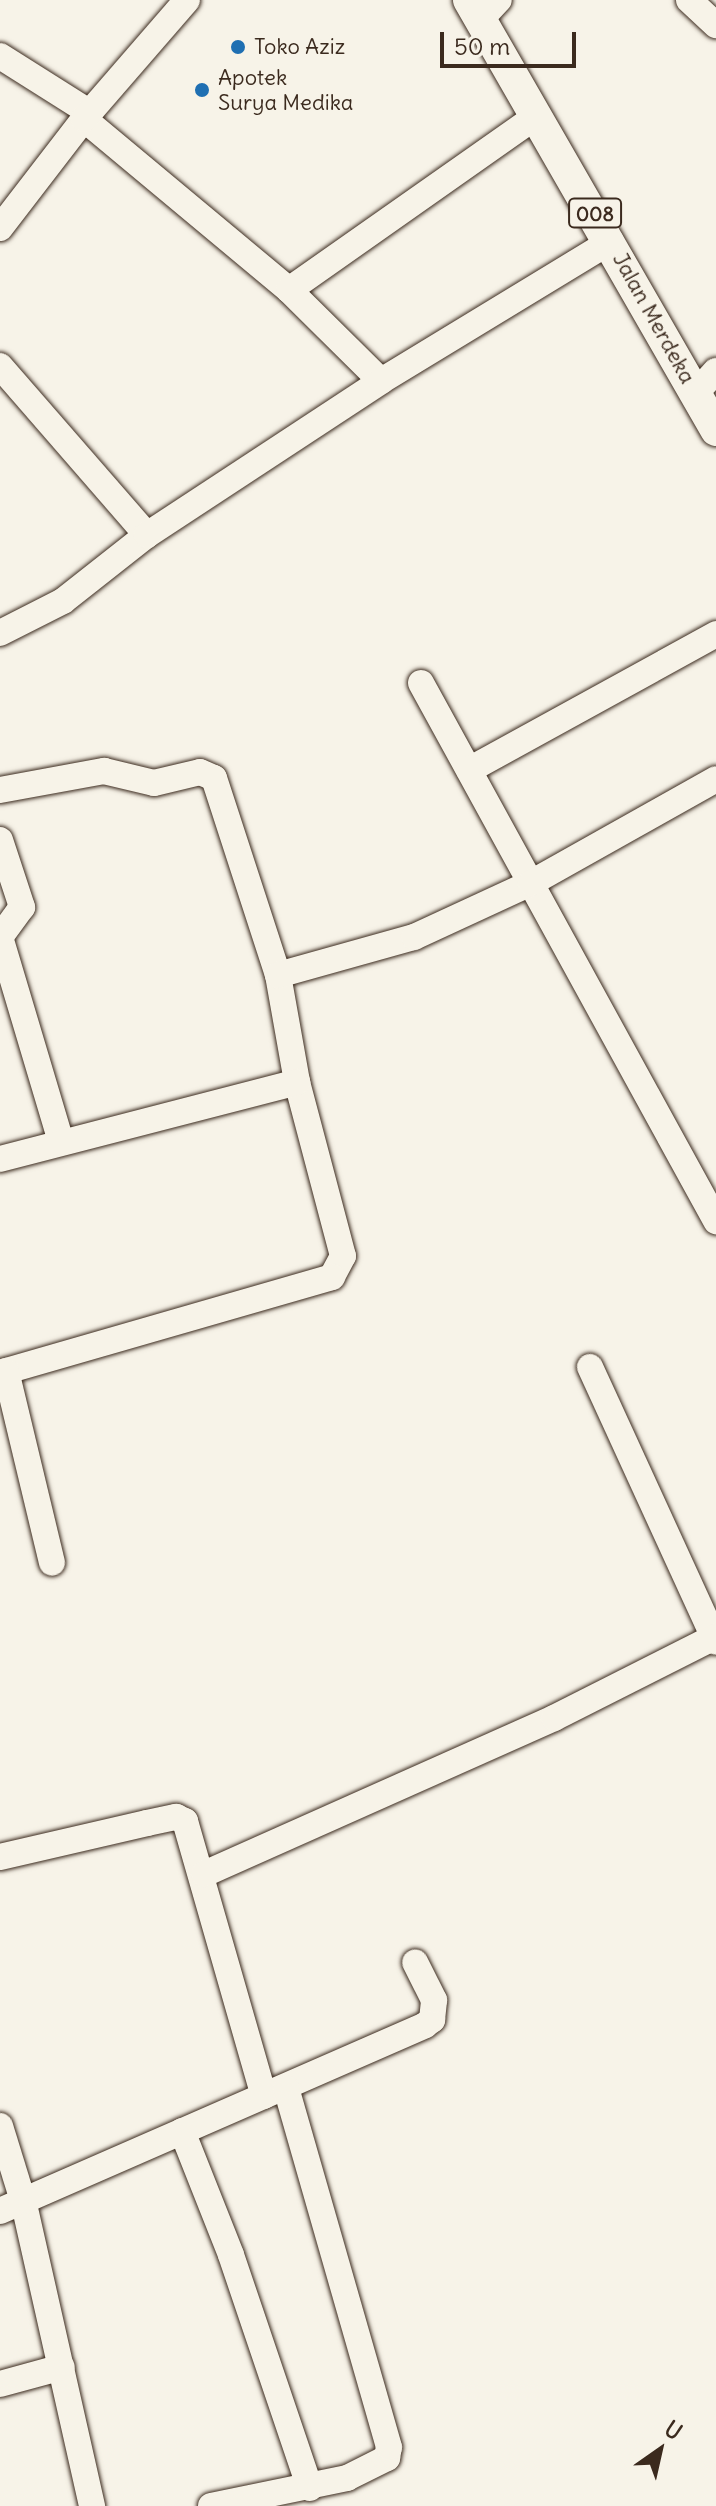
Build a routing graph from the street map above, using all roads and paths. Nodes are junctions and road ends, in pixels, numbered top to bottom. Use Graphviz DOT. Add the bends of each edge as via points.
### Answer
graph roads {
  1 [pos="187,0"];
  2 [pos="689,0"];
  3 [pos="483,6"];
  4 [pos="716,25"];
  5 [pos="0,56"];
  6 [pos="538,115"];
  7 [pos="86,116"];
  8 [pos="3,219"];
  9 [pos="611,241"];
  10 [pos="289,290"];
  11 [pos="0,366"];
  12 [pos="381,381"];
  13 [pos="706,382"];
  14 [pos="716,430"];
  15 [pos="147,535"];
  16 [pos="0,633"];
  17 [pos="716,634"];
  18 [pos="421,683"];
  19 [pos="469,770"];
  20 [pos="716,779"];
  21 [pos="0,790"];
  22 [pos="0,840"];
  23 [pos="531,883"];
  24 [pos="278,975"];
  25 [pos="297,1082"];
  26 [pos="61,1141"];
  27 [pos="0,1159"];
  28 [pos="716,1221"];
  29 [pos="590,1367"];
  30 [pos="3,1372"];
  31 [pos="52,1563"];
  32 [pos="715,1638"];
  33 [pos="0,1857"];
  34 [pos="204,1874"];
  35 [pos="415,1962"];
  36 [pos="275,2092"];
  37 [pos="0,2126"];
  38 [pos="182,2131"];
  39 [pos="12,2207"];
  40 [pos="62,2367"];
  41 [pos="0,2384"];
  42 [pos="310,2488"];
  43 [pos="92,2506"];
  44 [pos="211,2506"];
  1 -- 7 [label="street"];
  2 -- 4 [label="street"];
  3 -- 6 [label="main road, Jalan Merdeka / 008"];
  5 -- 7 [label="street"];
  6 -- 9 [label="main road, Jalan Merdeka / 008"];
  6 -- 10 [label="street"];
  7 -- 8 [label="street"];
  7 -- 10 [label="street"];
  9 -- 12 [label="street"];
  9 -- 13 [label="main road, Jalan Merdeka / 008"];
  10 -- 12 [label="street"];
  11 -- 15 [label="street"];
  12 -- 15 [label="street"];
  13 -- 14 [label="main road, Jalan Merdeka / 008"];
  15 -- 16 [label="street" via="63,601"];
  17 -- 19 [label="street"];
  18 -- 19 [label="street"];
  19 -- 23 [label="street"];
  20 -- 23 [label="street"];
  21 -- 24 [label="street" via="104,771 154,783 208,773 219,786"];
  22 -- 26 [label="street" via="22,907 0,937"];
  23 -- 24 [label="street" via="414,937"];
  23 -- 28 [label="street"];
  24 -- 25 [label="street"];
  25 -- 26 [label="street"];
  25 -- 30 [label="street" via="343,1256 339,1271"];
  26 -- 27 [label="street"];
  29 -- 32 [label="street"];
  30 -- 31 [label="street"];
  32 -- 34 [label="street" via="554,1718"];
  33 -- 34 [label="street" via="176,1817 190,1827"];
  34 -- 36 [label="street"];
  35 -- 36 [label="street" via="434,2000 432,2020"];
  36 -- 38 [label="street"];
  36 -- 42 [label="street" via="389,2447 387,2458 375,2468"];
  37 -- 39 [label="street"];
  38 -- 39 [label="street"];
  38 -- 42 [label="street" via="231,2255"];
  39 -- 40 [label="street"];
  40 -- 41 [label="street"];
  40 -- 43 [label="street"];
  42 -- 44 [label="street"];
}
